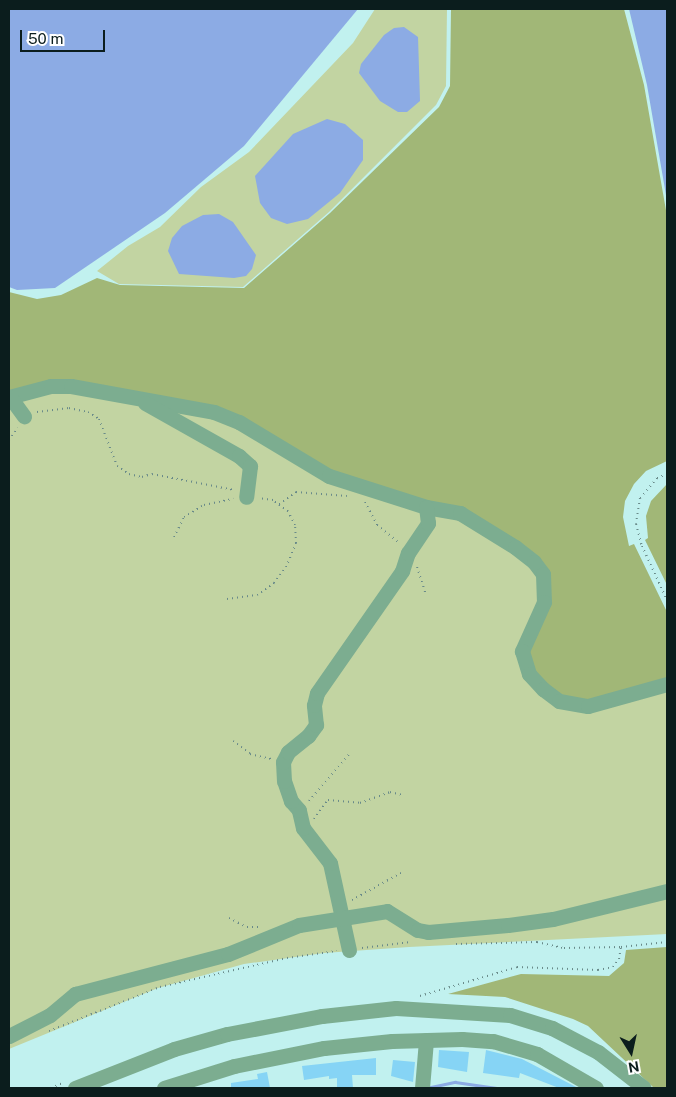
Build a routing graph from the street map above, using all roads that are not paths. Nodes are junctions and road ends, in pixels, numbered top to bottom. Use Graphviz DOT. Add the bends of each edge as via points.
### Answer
graph roads {
  1 [pos="9,397"];
  2 [pos="140,400"];
  3 [pos="24,416"];
  4 [pos="246,495"];
  5 [pos="426,507"];
  6 [pos="667,684"];
  7 [pos="667,891"];
  8 [pos="344,920"];
  9 [pos="349,950"];
  10 [pos="9,1036"];
  11 [pos="426,1040"];
  12 [pos="74,1088"];
  13 [pos="164,1088"];
  14 [pos="422,1088"];
  15 [pos="596,1088"];
  16 [pos="644,1088"];
  1 -- 2 [label="street" via="51,386 71,386"];
  1 -- 3 [label="street"];
  2 -- 4 [label="street" via="239,456 250,466"];
  2 -- 5 [label="street" via="214,412 239,422 329,476"];
  5 -- 6 [label="street" via="460,513 480,523 534,562 543,574 544,602 525,638 522,659 529,674 559,701 588,706"];
  5 -- 8 [label="street" via="428,523 402,570 317,693 314,705 316,725 288,752 283,762 284,781 303,828 330,863"];
  7 -- 8 [label="street" via="553,919 428,932 418,930 387,911"];
  8 -- 9 [label="street"];
  8 -- 10 [label="street" via="299,925 228,954 75,994 50,1015"];
  11 -- 13 [label="street" via="366,1044 277,1057"];
  11 -- 14 [label="street"];
  11 -- 15 [label="street" via="493,1041 518,1048 560,1064"];
  12 -- 16 [label="street" via="174,1049 227,1034 322,1016 396,1008 510,1016 552,1028 598,1052"];
}
